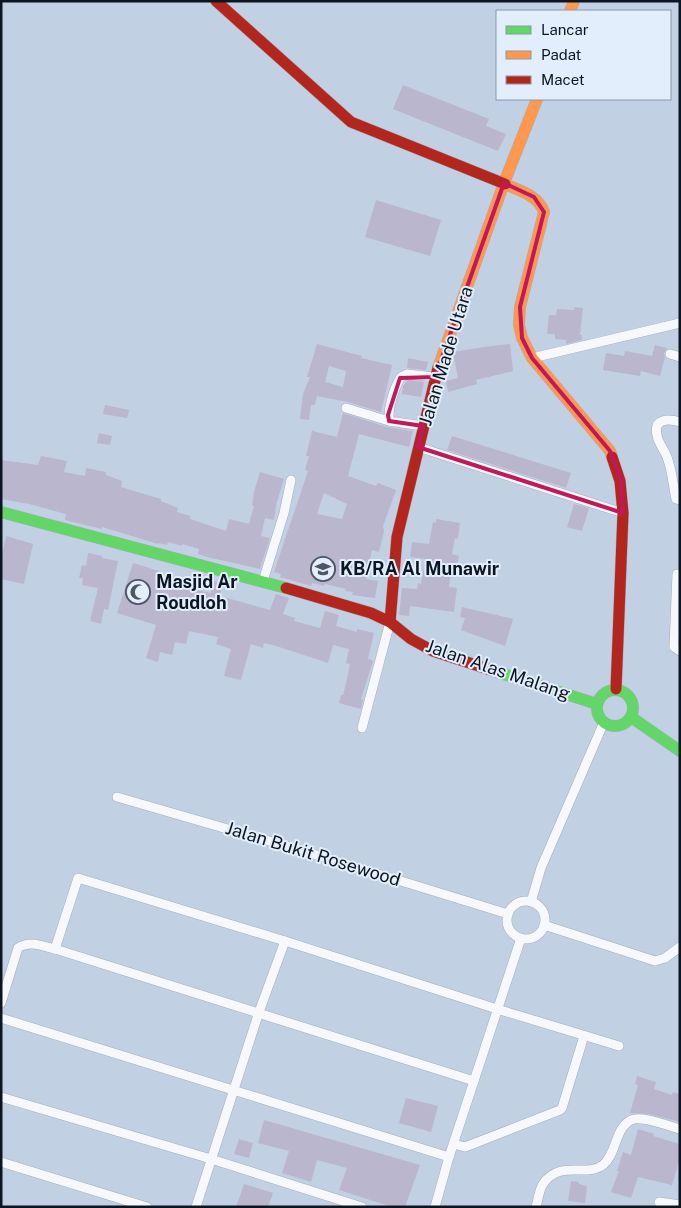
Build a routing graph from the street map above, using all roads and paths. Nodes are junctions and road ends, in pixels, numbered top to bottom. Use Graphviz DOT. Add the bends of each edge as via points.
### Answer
graph roads {
  1 [pos="216,1"];
  2 [pos="537,100"];
  3 [pos="504,183"];
  4 [pos="680,323"];
  5 [pos="670,354"];
  6 [pos="680,357"];
  7 [pos="532,358"];
  8 [pos="435,377"];
  9 [pos="346,408"];
  10 [pos="389,420"];
  11 [pos="680,422"];
  12 [pos="423,426"];
  13 [pos="418,447"];
  14 [pos="291,480"];
  15 [pos="676,488"];
  16 [pos="680,500"];
  17 [pos="1,512"];
  18 [pos="623,513"];
  19 [pos="680,575"];
  20 [pos="263,581"];
  21 [pos="390,622"];
  22 [pos="677,644"];
  23 [pos="680,651"];
  24 [pos="616,689"];
  25 [pos="597,704"];
  26 [pos="631,717"];
  27 [pos="604,722"];
  28 [pos="362,728"];
  29 [pos="680,751"];
  30 [pos="117,797"];
  31 [pos="531,902"];
  32 [pos="508,914"];
  33 [pos="544,925"];
  34 [pos="521,938"];
  35 [pos="285,941"];
  36 [pos="680,947"];
  37 [pos="55,949"];
  38 [pos="1,1003"];
  39 [pos="497,1010"];
  40 [pos="259,1012"];
  41 [pos="1,1018"];
  42 [pos="584,1036"];
  43 [pos="619,1046"];
  44 [pos="474,1081"];
  45 [pos="233,1089"];
  46 [pos="1,1097"];
  47 [pos="680,1128"];
  48 [pos="454,1144"];
  49 [pos="449,1156"];
  50 [pos="211,1159"];
  51 [pos="1,1162"];
  52 [pos="659,1202"];
  53 [pos="680,1205"];
  54 [pos="147,1207"];
  55 [pos="196,1207"];
  56 [pos="362,1207"];
  57 [pos="435,1207"];
  58 [pos="536,1207"];
  1 -- 3 [label="main road" via="351,122"];
  2 -- 3 [label="main road, Jalan Made Utara"];
  3 -- 7 [label="main road" via="538,200 544,212 518,316 522,338"];
  3 -- 8 [label="main road, Jalan Made Utara"];
  4 -- 7 [label="street"];
  5 -- 6 [label="street"];
  7 -- 18 [label="main road" via="610,451 621,480"];
  8 -- 10 [label="street" via="406,374 401,377 389,410"];
  8 -- 12 [label="main road, Jalan Made Utara"];
  9 -- 10 [label="street"];
  10 -- 12 [label="street"];
  11 -- 15 [label="street" via="670,418 656,427"];
  12 -- 13 [label="main road, Jalan Made Utara"];
  13 -- 18 [label="street"];
  13 -- 21 [label="main road, Jalan Made Utara" via="398,537"];
  14 -- 20 [label="street"];
  15 -- 16 [label="street" via="676,499"];
  17 -- 20 [label="main road, Jalan Alas Malang"];
  18 -- 24 [label="main road"];
  19 -- 22 [label="street" via="676,574"];
  20 -- 21 [label="main road, Jalan Alas Malang" via="371,613"];
  21 -- 25 [label="main road, Jalan Alas Malang" via="433,651"];
  21 -- 28 [label="street"];
  22 -- 23 [label="street" via="674,647"];
  24 -- 25 [label="main road" via="603,693"];
  24 -- 26 [label="main road" via="632,699"];
  25 -- 27 [label="main road" via="598,714"];
  26 -- 27 [label="main road" via="624,724 614,726"];
  26 -- 29 [label="main road"];
  27 -- 31 [label="street" via="541,868"];
  30 -- 32 [label="street, Jalan Bukit Rosewood"];
  31 -- 32 [label="street" via="517,903"];
  31 -- 33 [label="street" via="542,911"];
  32 -- 34 [label="street" via="510,931"];
  33 -- 34 [label="street" via="535,936"];
  33 -- 36 [label="street" via="656,961"];
  34 -- 39 [label="street"];
  35 -- 37 [label="street" via="78,878"];
  35 -- 39 [label="street"];
  35 -- 40 [label="street"];
  37 -- 38 [label="street" via="32,944 18,948"];
  37 -- 40 [label="street"];
  39 -- 42 [label="street"];
  39 -- 44 [label="street"];
  40 -- 44 [label="street"];
  40 -- 45 [label="street"];
  41 -- 45 [label="street"];
  42 -- 43 [label="street"];
  42 -- 48 [label="street" via="560,1110 465,1147"];
  44 -- 48 [label="street"];
  45 -- 49 [label="street"];
  45 -- 50 [label="street"];
  46 -- 50 [label="street"];
  47 -- 58 [label="street" via="632,1119 623,1127 602,1166 587,1170 565,1169 551,1177 542,1185"];
  48 -- 49 [label="street"];
  49 -- 57 [label="street"];
  50 -- 55 [label="street"];
  50 -- 56 [label="street"];
  51 -- 54 [label="street"];
  52 -- 53 [label="street"];
}
